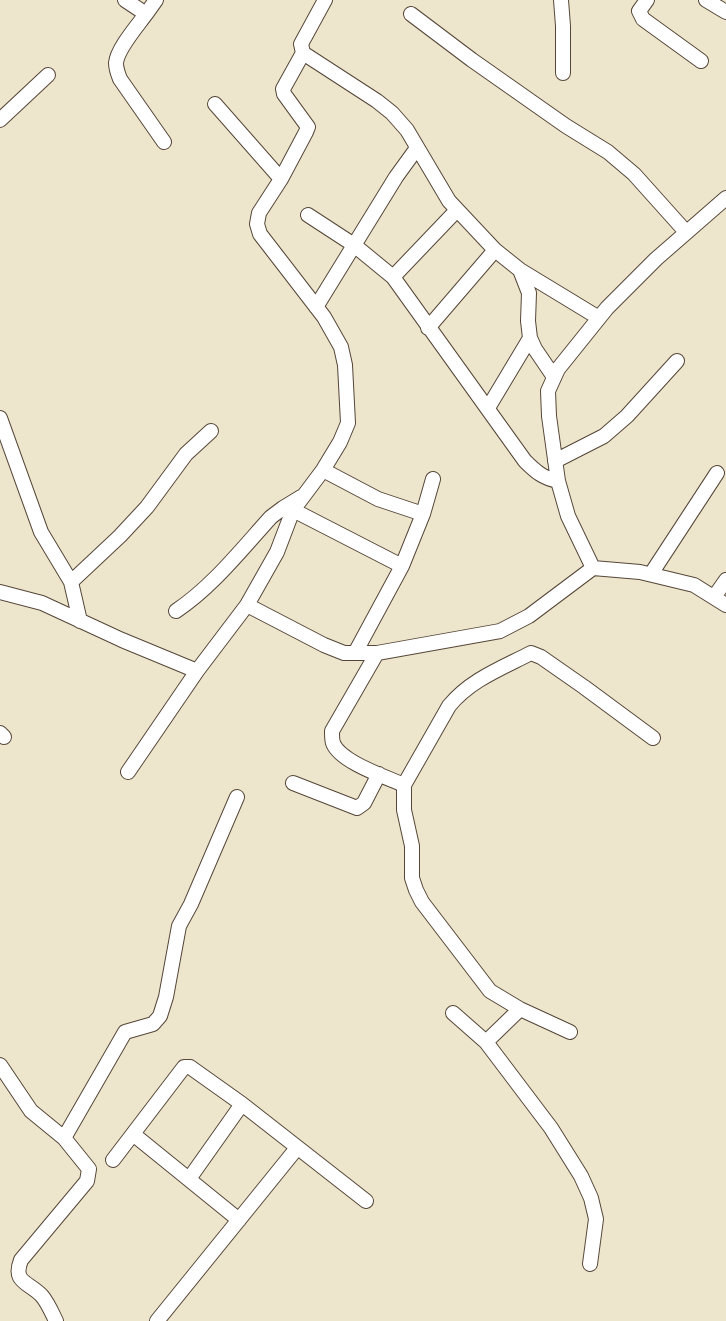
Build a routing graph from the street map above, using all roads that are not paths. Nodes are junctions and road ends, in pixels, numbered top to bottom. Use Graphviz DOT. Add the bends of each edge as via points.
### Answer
graph roads {
  1 [pos="126,0"];
  2 [pos="156,0"];
  3 [pos="325,0"];
  4 [pos="561,0"];
  5 [pos="647,0"];
  6 [pos="706,0"];
  7 [pos="726,12"];
  8 [pos="146,14"];
  9 [pos="411,14"];
  10 [pos="303,54"];
  11 [pos="701,61"];
  12 [pos="563,73"];
  13 [pos="48,75"];
  14 [pos="215,104"];
  15 [pos="0,120"];
  16 [pos="164,142"];
  17 [pos="418,148"];
  18 [pos="281,179"];
  19 [pos="726,198"];
  20 [pos="457,210"];
  21 [pos="308,215"];
  22 [pos="686,232"];
  23 [pos="354,245"];
  24 [pos="495,250"];
  25 [pos="520,270"];
  26 [pos="393,277"];
  27 [pos="316,307"];
  28 [pos="599,318"];
  29 [pos="428,328"];
  30 [pos="530,338"];
  31 [pos="677,361"];
  32 [pos="554,377"];
  33 [pos="488,408"];
  34 [pos="0,418"];
  35 [pos="211,431"];
  36 [pos="555,461"];
  37 [pos="323,470"];
  38 [pos="717,473"];
  39 [pos="433,479"];
  40 [pos="558,481"];
  41 [pos="305,495"];
  42 [pos="294,510"];
  43 [pos="423,514"];
  44 [pos="402,566"];
  45 [pos="593,568"];
  46 [pos="651,574"];
  47 [pos="726,580"];
  48 [pos="71,582"];
  49 [pos="0,592"];
  50 [pos="714,597"];
  51 [pos="247,605"];
  52 [pos="726,605"];
  53 [pos="176,611"];
  54 [pos="80,621"];
  55 [pos="355,653"];
  56 [pos="377,653"];
  57 [pos="197,671"];
  58 [pos="652,738"];
  59 [pos="128,772"];
  60 [pos="379,774"];
  61 [pos="293,783"];
  62 [pos="404,785"];
  63 [pos="238,797"];
  64 [pos="520,1009"];
  65 [pos="453,1013"];
  66 [pos="570,1032"];
  67 [pos="486,1042"];
  68 [pos="0,1065"];
  69 [pos="242,1104"];
  70 [pos="133,1134"];
  71 [pos="64,1138"];
  72 [pos="297,1148"];
  73 [pos="113,1160"];
  74 [pos="189,1179"];
  75 [pos="366,1201"];
  76 [pos="239,1220"];
  77 [pos="590,1264"];
  78 [pos="56,1321"];
  79 [pos="157,1321"];
  1 -- 8 [label="street"];
  2 -- 8 [label="street"];
  3 -- 10 [label="street" via="301,44"];
  4 -- 12 [label="street"];
  5 -- 11 [label="street" via="639,11 643,19"];
  6 -- 7 [label="street"];
  8 -- 16 [label="street" via="120,51 116,62 120,79"];
  9 -- 22 [label="street" via="566,126 608,152 634,174"];
  10 -- 17 [label="street" via="392,113"];
  10 -- 18 [label="street" via="283,89 308,127"];
  13 -- 15 [label="street"];
  14 -- 18 [label="street"];
  17 -- 20 [label="street"];
  17 -- 23 [label="street" via="396,177"];
  18 -- 27 [label="street" via="258,213 257,224 260,234"];
  19 -- 22 [label="street"];
  20 -- 24 [label="street"];
  20 -- 26 [label="street"];
  21 -- 23 [label="street"];
  22 -- 28 [label="street"];
  23 -- 26 [label="street"];
  23 -- 27 [label="street"];
  24 -- 25 [label="street"];
  24 -- 29 [label="street"];
  25 -- 28 [label="street"];
  25 -- 30 [label="street" via="529,292"];
  26 -- 29 [label="street"];
  27 -- 37 [label="street" via="341,347 348,400 348,423"];
  28 -- 32 [label="street"];
  29 -- 33 [label="street"];
  30 -- 32 [label="street"];
  30 -- 33 [label="street"];
  31 -- 36 [label="street" via="627,416 604,436"];
  32 -- 36 [label="street" via="548,391"];
  33 -- 40 [label="street" via="531,467 545,478"];
  34 -- 48 [label="street" via="41,532"];
  35 -- 48 [label="street" via="186,454 147,507"];
  36 -- 40 [label="street"];
  37 -- 41 [label="street"];
  37 -- 43 [label="street" via="378,499"];
  38 -- 46 [label="street"];
  39 -- 43 [label="street"];
  40 -- 45 [label="street" via="568,516"];
  41 -- 42 [label="street"];
  41 -- 53 [label="street" via="271,517 192,600"];
  42 -- 44 [label="street"];
  42 -- 51 [label="street" via="277,552"];
  43 -- 44 [label="street"];
  44 -- 55 [label="street"];
  45 -- 46 [label="street"];
  45 -- 56 [label="street" via="529,616 500,631"];
  46 -- 50 [label="street" via="694,585"];
  47 -- 50 [label="street"];
  48 -- 54 [label="street"];
  49 -- 54 [label="street" via="42,603"];
  50 -- 52 [label="street"];
  51 -- 55 [label="street" via="324,645 344,653"];
  51 -- 57 [label="street"];
  54 -- 57 [label="street"];
  55 -- 56 [label="street"];
  56 -- 60 [label="street" via="332,731 332,743 350,760"];
  57 -- 59 [label="street"];
  58 -- 62 [label="street" via="584,687 541,657 531,653 473,684 458,695 449,706"];
  60 -- 61 [label="street" via="364,803 357,808"];
  60 -- 62 [label="street"];
  62 -- 64 [label="street" via="404,810 412,846 412,878 422,902 490,991"];
  63 -- 71 [label="street" via="179,926 160,1016 153,1024 125,1032"];
  64 -- 66 [label="street"];
  64 -- 67 [label="street"];
  65 -- 67 [label="street"];
  67 -- 77 [label="street" via="551,1128 581,1176 591,1198 596,1219"];
  68 -- 71 [label="street" via="31,1111"];
  69 -- 70 [label="street" via="195,1070 184,1067"];
  69 -- 72 [label="street"];
  69 -- 74 [label="street"];
  70 -- 73 [label="street"];
  70 -- 74 [label="street"];
  71 -- 78 [label="street" via="88,1169 87,1181 21,1260 17,1270 19,1278 42,1296"];
  72 -- 75 [label="street"];
  72 -- 76 [label="street"];
  74 -- 76 [label="street"];
  76 -- 79 [label="street"];
}
